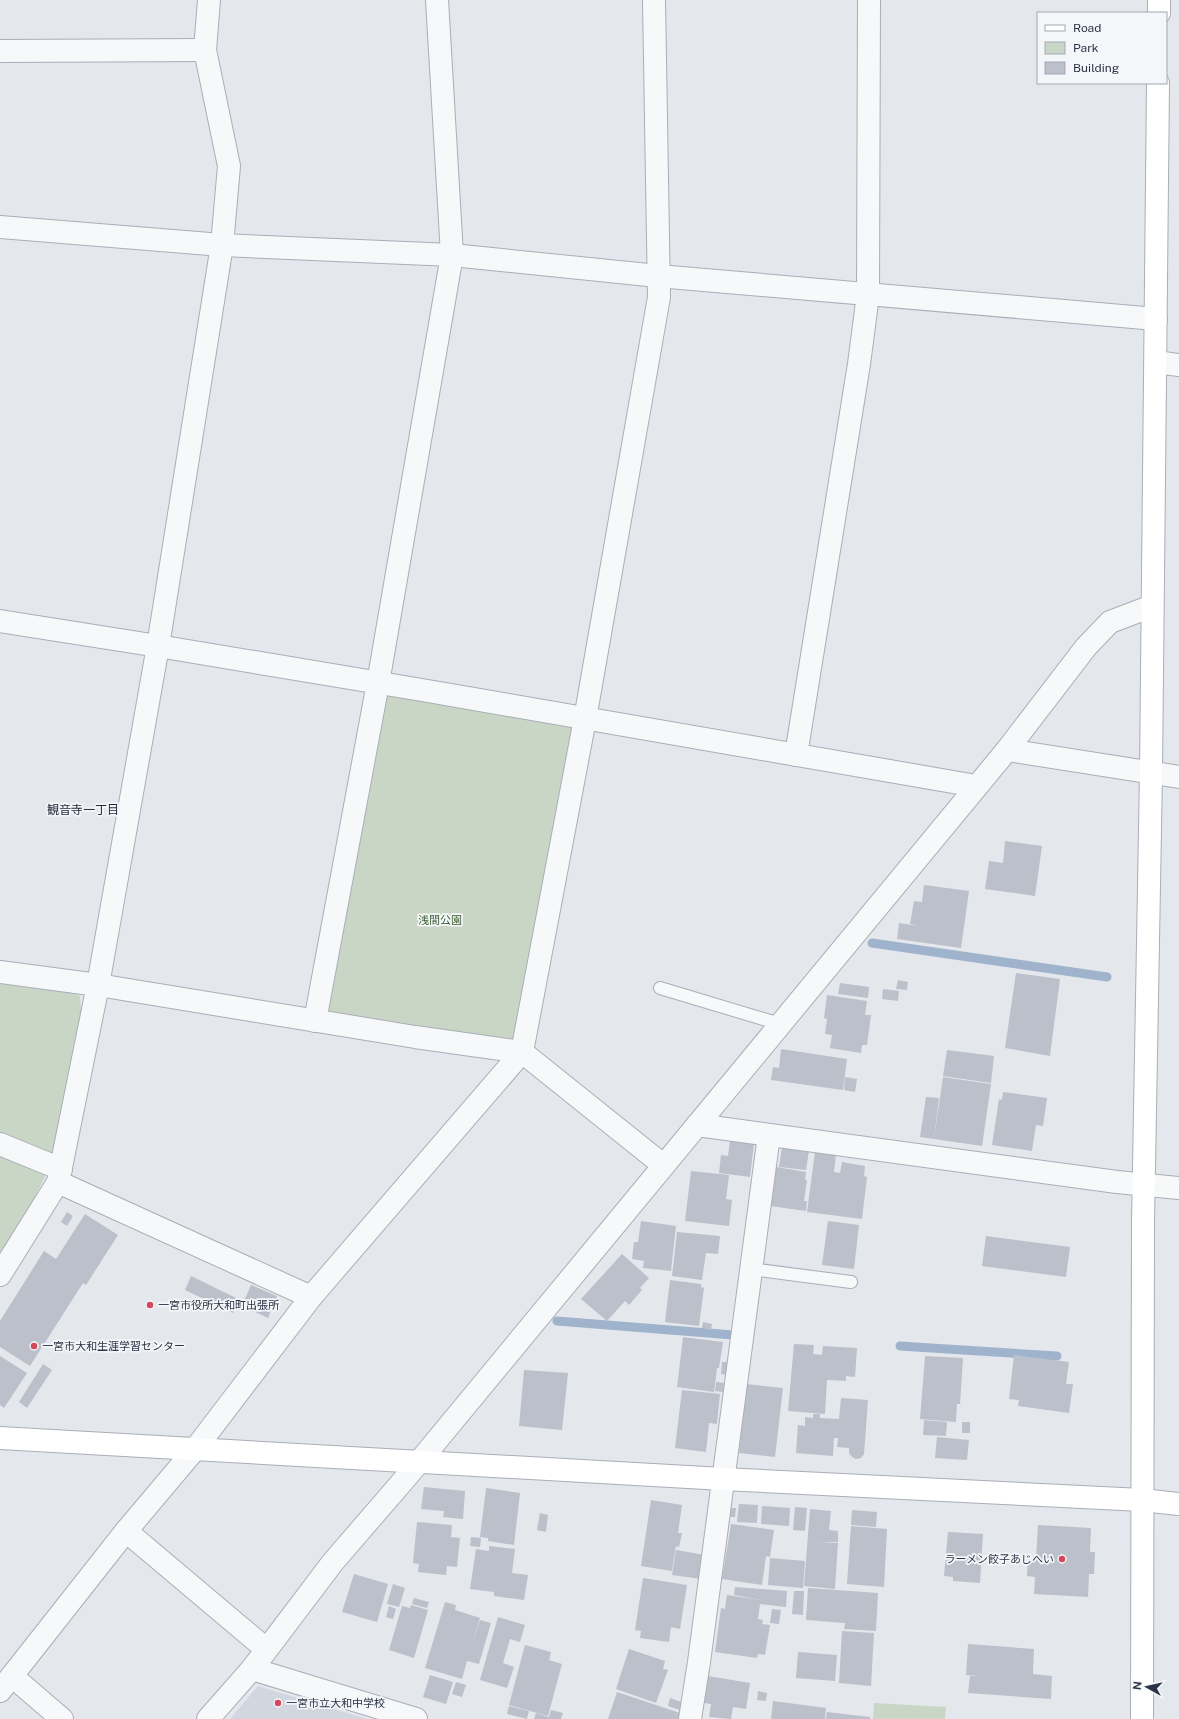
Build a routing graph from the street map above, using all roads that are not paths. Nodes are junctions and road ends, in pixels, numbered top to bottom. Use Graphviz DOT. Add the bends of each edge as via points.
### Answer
graph roads {
  1 [pos="209,0"];
  2 [pos="437,0"];
  3 [pos="654,0"];
  4 [pos="869,0"];
  5 [pos="1159,0"];
  6 [pos="1159,12"];
  7 [pos="205,50"];
  8 [pos="0,51"];
  9 [pos="1158,84"];
  10 [pos="0,226"];
  11 [pos="222,245"];
  12 [pos="452,255"];
  13 [pos="658,276"];
  14 [pos="868,295"];
  15 [pos="1156,319"];
  16 [pos="1156,362"];
  17 [pos="1179,365"];
  18 [pos="1152,606"];
  19 [pos="0,621"];
  20 [pos="158,646"];
  21 [pos="378,683"];
  22 [pos="585,719"];
  23 [pos="1007,750"];
  24 [pos="796,755"];
  25 [pos="1151,773"];
  26 [pos="1179,777"];
  27 [pos="976,786"];
  28 [pos="0,972"];
  29 [pos="98,985"];
  30 [pos="660,988"];
  31 [pos="315,1021"];
  32 [pos="780,1024"];
  33 [pos="522,1052"];
  34 [pos="697,1125"];
  35 [pos="769,1135"];
  36 [pos="0,1144"];
  37 [pos="663,1165"];
  38 [pos="59,1175"];
  39 [pos="1144,1185"];
  40 [pos="1179,1188"];
  41 [pos="751,1269"];
  42 [pos="0,1275"];
  43 [pos="851,1282"];
  44 [pos="311,1297"];
  45 [pos="0,1438"];
  46 [pos="196,1448"];
  47 [pos="419,1461"];
  48 [pos="723,1479"];
  49 [pos="1142,1500"];
  50 [pos="1179,1504"];
  51 [pos="126,1531"];
  52 [pos="266,1649"];
  53 [pos="252,1669"];
  54 [pos="6,1684"];
  55 [pos="62,1719"];
  56 [pos="208,1719"];
  57 [pos="416,1719"];
  58 [pos="690,1719"];
  59 [pos="1142,1719"];
  1 -- 7 [label="street"];
  2 -- 12 [label="street"];
  3 -- 13 [label="street"];
  4 -- 14 [label="street"];
  5 -- 6 [label="street"];
  7 -- 8 [label="street"];
  7 -- 11 [label="street" via="229,166"];
  9 -- 15 [label="street"];
  10 -- 11 [label="street"];
  11 -- 12 [label="street"];
  11 -- 20 [label="street"];
  12 -- 13 [label="street"];
  12 -- 21 [label="street"];
  13 -- 14 [label="street"];
  13 -- 22 [label="street" via="659,297"];
  14 -- 15 [label="street"];
  14 -- 24 [label="street"];
  15 -- 16 [label="street"];
  16 -- 17 [label="street"];
  16 -- 18 [label="street"];
  18 -- 23 [label="street" via="1110,622 1086,647"];
  18 -- 25 [label="street"];
  19 -- 20 [label="street"];
  20 -- 21 [label="street"];
  20 -- 29 [label="street"];
  21 -- 22 [label="street"];
  21 -- 31 [label="street"];
  22 -- 24 [label="street"];
  22 -- 33 [label="street"];
  23 -- 25 [label="street"];
  23 -- 27 [label="street"];
  24 -- 27 [label="street"];
  25 -- 26 [label="street"];
  25 -- 39 [label="street"];
  27 -- 32 [label="street"];
  28 -- 29 [label="street"];
  29 -- 31 [label="street"];
  29 -- 38 [label="street"];
  30 -- 32 [label="lane"];
  31 -- 33 [label="street"];
  32 -- 34 [label="street"];
  33 -- 37 [label="street"];
  33 -- 44 [label="street"];
  34 -- 35 [label="street"];
  34 -- 37 [label="street"];
  35 -- 39 [label="street"];
  35 -- 41 [label="street"];
  36 -- 38 [label="street"];
  37 -- 47 [label="street"];
  38 -- 42 [label="street"];
  38 -- 44 [label="street"];
  39 -- 40 [label="street"];
  39 -- 49 [label="street"];
  41 -- 43 [label="lane"];
  41 -- 48 [label="street"];
  44 -- 46 [label="street"];
  45 -- 46 [label="street"];
  46 -- 47 [label="street"];
  46 -- 51 [label="street"];
  47 -- 48 [label="street"];
  47 -- 52 [label="street" via="333,1562"];
  48 -- 49 [label="street"];
  48 -- 58 [label="street"];
  49 -- 50 [label="street"];
  49 -- 59 [label="street"];
  51 -- 52 [label="street"];
  51 -- 54 [label="street"];
  52 -- 53 [label="street"];
  53 -- 56 [label="street"];
  53 -- 57 [label="street"];
  54 -- 55 [label="street"];
}
